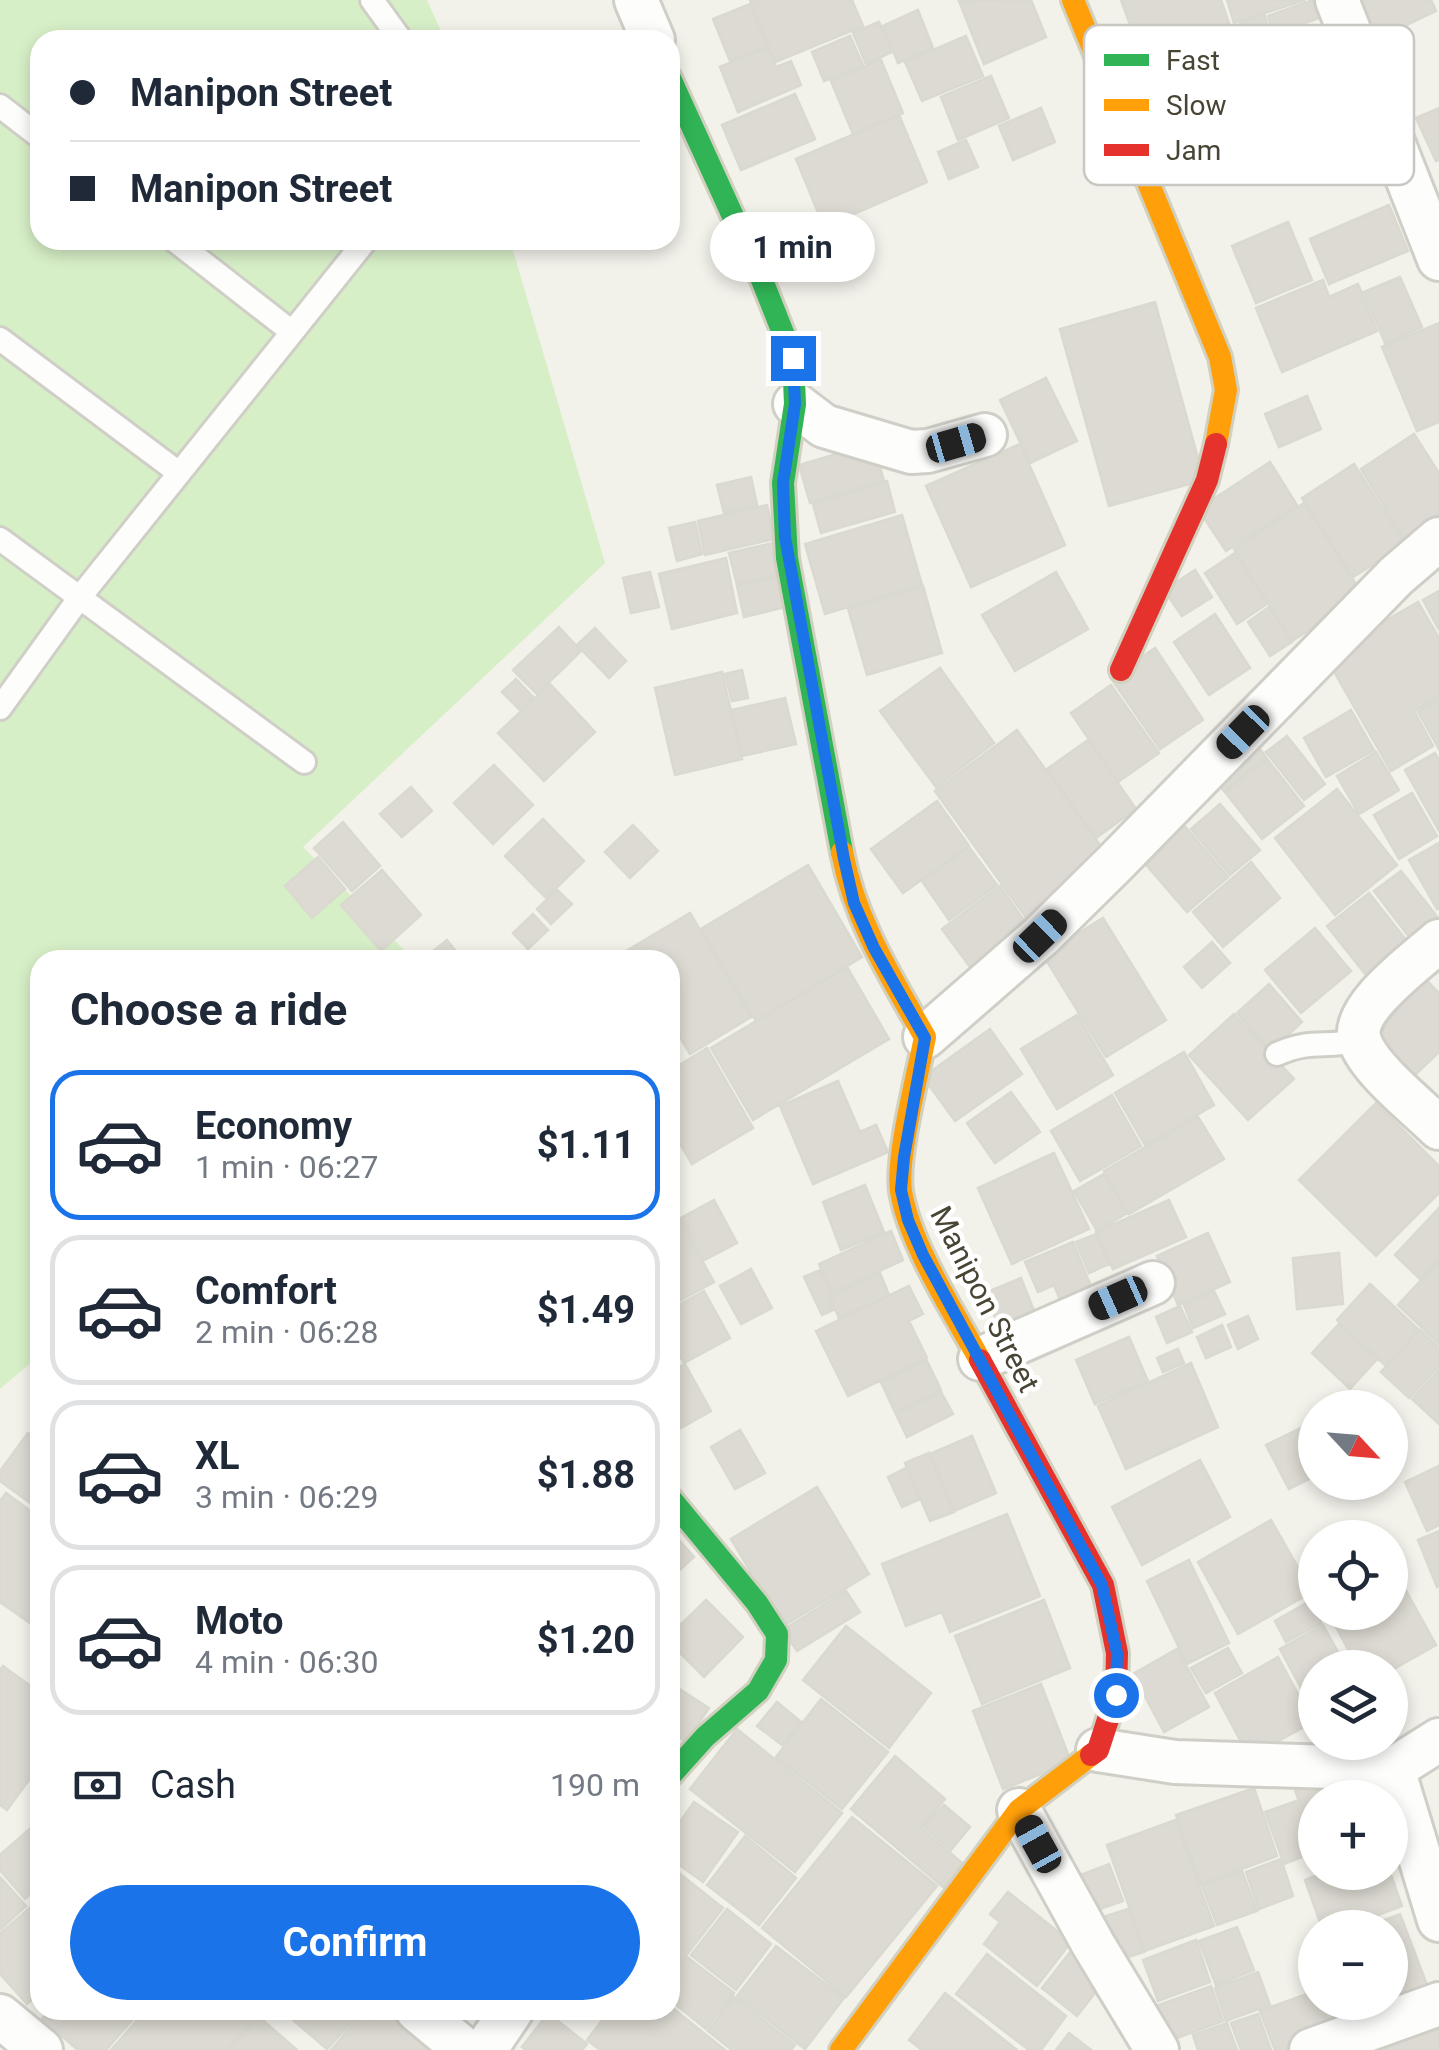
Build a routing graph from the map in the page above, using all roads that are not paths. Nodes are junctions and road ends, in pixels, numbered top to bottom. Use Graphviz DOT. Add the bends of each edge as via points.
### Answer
graph roads {
  1 [pos="372,0"];
  2 [pos="636,0"];
  3 [pos="1073,0"];
  4 [pos="1337,0"];
  5 [pos="1347,25"];
  6 [pos="1084,26"];
  7 [pos="394,30"];
  8 [pos="649,30"];
  9 [pos="680,100"];
  10 [pos="0,106"];
  11 [pos="30,129"];
  12 [pos="1150,185"];
  13 [pos="1410,185"];
  14 [pos="187,250"];
  15 [pos="358,250"];
  16 [pos="1439,260"];
  17 [pos="292,332"];
  18 [pos="0,339"];
  19 [pos="795,404"];
  20 [pos="985,435"];
  21 [pos="180,473"];
  22 [pos="0,538"];
  23 [pos="1439,539"];
  24 [pos="80,597"];
  25 [pos="1122,670"];
  26 [pos="0,708"];
  27 [pos="304,762"];
  28 [pos="1439,941"];
  29 [pos="925,1038"];
  30 [pos="1359,1040"];
  31 [pos="1277,1054"];
  32 [pos="1439,1128"];
  33 [pos="1153,1283"];
  34 [pos="980,1359"];
  35 [pos="680,1510"];
  36 [pos="1439,1740"];
  37 [pos="1098,1750"];
  38 [pos="680,1765"];
  39 [pos="1393,1770"];
  40 [pos="1020,1810"];
  41 [pos="1439,1920"];
  42 [pos="1439,2004"];
  43 [pos="0,2016"];
  44 [pos="429,2020"];
  45 [pos="505,2020"];
  46 [pos="41,2050"];
  47 [pos="465,2050"];
  48 [pos="485,2050"];
  49 [pos="841,2050"];
  50 [pos="1157,2050"];
  51 [pos="1311,2050"];
  1 -- 7 [label="lane"];
  2 -- 8 [label="street"];
  3 -- 6 [label="street"];
  4 -- 5 [label="street"];
  9 -- 19 [label="street" via="793,358"];
  10 -- 11 [label="lane"];
  12 -- 25 [label="street" via="1205,316 1226,390 1207,480"];
  13 -- 16 [label="street"];
  14 -- 17 [label="lane"];
  15 -- 17 [label="lane"];
  17 -- 21 [label="lane"];
  18 -- 21 [label="lane"];
  19 -- 20 [label="street" via="824,426 911,452"];
  19 -- 29 [label="street" via="783,483 784,530 844,859 854,903"];
  21 -- 24 [label="lane"];
  22 -- 24 [label="lane"];
  23 -- 29 [label="street" via="1053,924"];
  24 -- 26 [label="lane"];
  24 -- 27 [label="lane"];
  28 -- 30 [label="street" via="1372,1002 1360,1021"];
  29 -- 34 [label="street, Manipon Street" via="901,1190 923,1255"];
  30 -- 31 [label="lane" via="1313,1042"];
  30 -- 32 [label="street"];
  33 -- 34 [label="street"];
  34 -- 37 [label="street, Manipon Street" via="1102,1585 1117,1653 1116,1695"];
  35 -- 38 [label="street" via="777,1634 776,1660 758,1691"];
  36 -- 39 [label="street"];
  37 -- 39 [label="street" via="1175,1762"];
  37 -- 40 [label="street"];
  39 -- 41 [label="street"];
  40 -- 49 [label="street"];
  40 -- 50 [label="street"];
  42 -- 51 [label="street"];
  43 -- 46 [label="street"];
  44 -- 47 [label="street"];
  45 -- 48 [label="street"];
}
